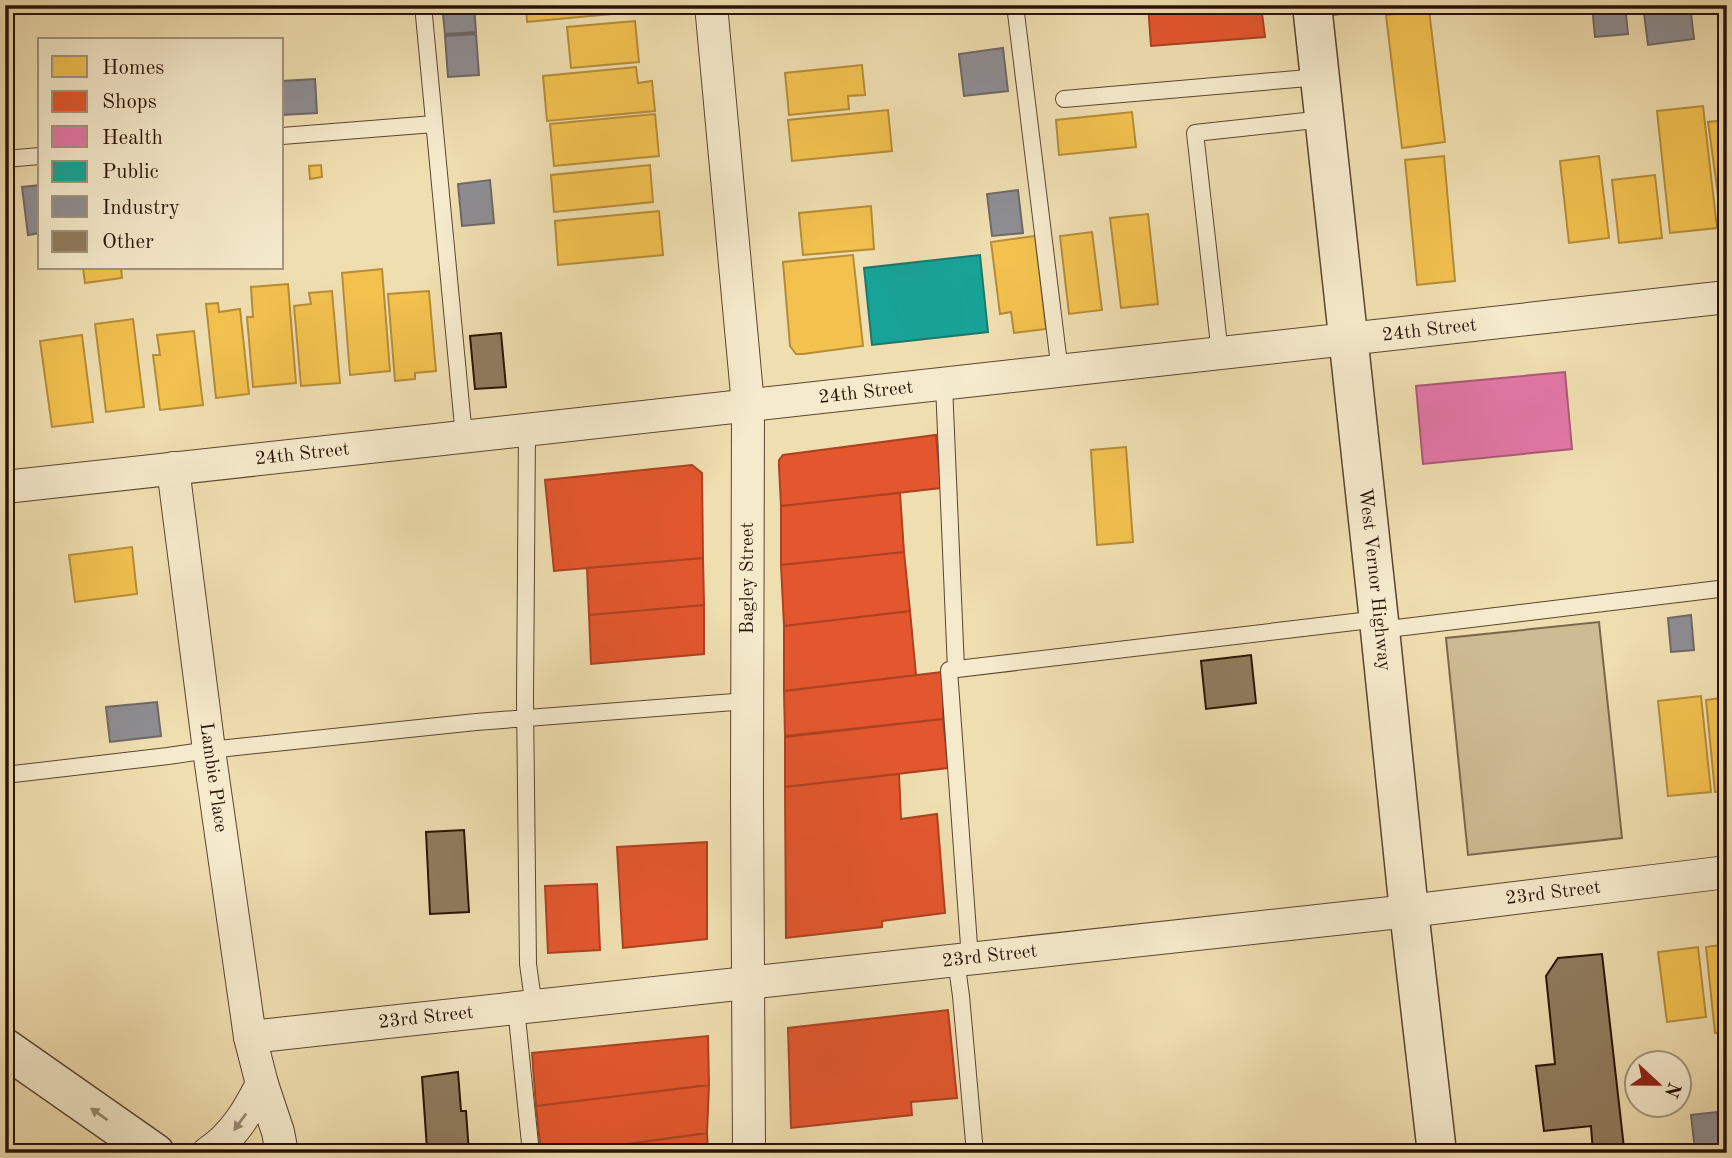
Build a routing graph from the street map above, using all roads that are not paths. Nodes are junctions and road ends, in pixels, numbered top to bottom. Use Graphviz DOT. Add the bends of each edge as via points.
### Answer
graph roads {
  1 [pos="423,5"];
  2 [pos="711,5"];
  3 [pos="1015,5"];
  4 [pos="1324,7"];
  5 [pos="1320,77"];
  6 [pos="1064,99"];
  7 [pos="1324,119"];
  8 [pos="434,124"];
  9 [pos="284,136"];
  10 [pos="38,156"];
  11 [pos="5,159"];
  12 [pos="1727,298"];
  13 [pos="1348,340"];
  14 [pos="1220,354"];
  15 [pos="1060,372"];
  16 [pos="944,385"];
  17 [pos="748,405"];
  18 [pos="527,430"];
  19 [pos="464,437"];
  20 [pos="173,468"];
  21 [pos="5,487"];
  22 [pos="1727,588"];
  23 [pos="1380,624"];
  24 [pos="956,669"];
  25 [pos="747,701"];
  26 [pos="525,718"];
  27 [pos="209,750"];
  28 [pos="5,775"];
  29 [pos="1727,872"];
  30 [pos="1409,911"];
  31 [pos="963,959"];
  32 [pos="749,983"];
  33 [pos="525,1007"];
  34 [pos="250,1037"];
  35 [pos="5,1048"];
  36 [pos="262,1084"];
  37 [pos="155,1153"];
  38 [pos="208,1153"];
  39 [pos="282,1153"];
  40 [pos="531,1153"];
  41 [pos="749,1153"];
  42 [pos="975,1153"];
  43 [pos="1437,1153"];
  1 -- 8 [label="lane"];
  2 -- 17 [label="street, Bagley Street"];
  3 -- 15 [label="lane"];
  4 -- 5 [label="street, West Vernor Highway"];
  5 -- 6 [label="lane"];
  5 -- 7 [label="street, West Vernor Highway"];
  7 -- 13 [label="street, West Vernor Highway"];
  7 -- 14 [label="lane" via="1195,133"];
  8 -- 9 [label="lane"];
  8 -- 19 [label="lane"];
  10 -- 11 [label="lane"];
  12 -- 13 [label="street, 24th Street"];
  13 -- 14 [label="street, 24th Street"];
  13 -- 23 [label="street, West Vernor Highway"];
  14 -- 15 [label="street, 24th Street"];
  15 -- 16 [label="street, 24th Street"];
  16 -- 17 [label="street, 24th Street"];
  16 -- 24 [label="lane"];
  17 -- 18 [label="street, 24th Street"];
  17 -- 25 [label="street, Bagley Street"];
  18 -- 19 [label="street, 24th Street"];
  18 -- 26 [label="lane"];
  19 -- 20 [label="street, 24th Street"];
  20 -- 21 [label="street, 24th Street"];
  20 -- 27 [label="street, Lambie Place"];
  22 -- 23 [label="lane"];
  23 -- 24 [label="lane"];
  23 -- 30 [label="street, West Vernor Highway"];
  24 -- 31 [label="lane" via="949,670"];
  25 -- 26 [label="lane"];
  25 -- 32 [label="street, Bagley Street"];
  26 -- 27 [label="lane"];
  26 -- 33 [label="lane"];
  27 -- 28 [label="lane"];
  27 -- 34 [label="street, Lambie Place"];
  29 -- 30 [label="street, 23rd Street"];
  30 -- 31 [label="street, 23rd Street"];
  30 -- 43 [label="street, West Vernor Highway"];
  31 -- 32 [label="street, 23rd Street"];
  31 -- 42 [label="lane" via="961,996"];
  32 -- 33 [label="street, 23rd Street"];
  32 -- 41 [label="street, Bagley Street"];
  33 -- 34 [label="street, 23rd Street"];
  33 -- 40 [label="lane"];
  34 -- 36 [label="street, Lambie Place"];
  37 -- 35 [label="street, one-way"];
  36 -- 38 [label="street, one-way" via="231,1135"];
  36 -- 39 [label="street, Lambie Place"];
}
